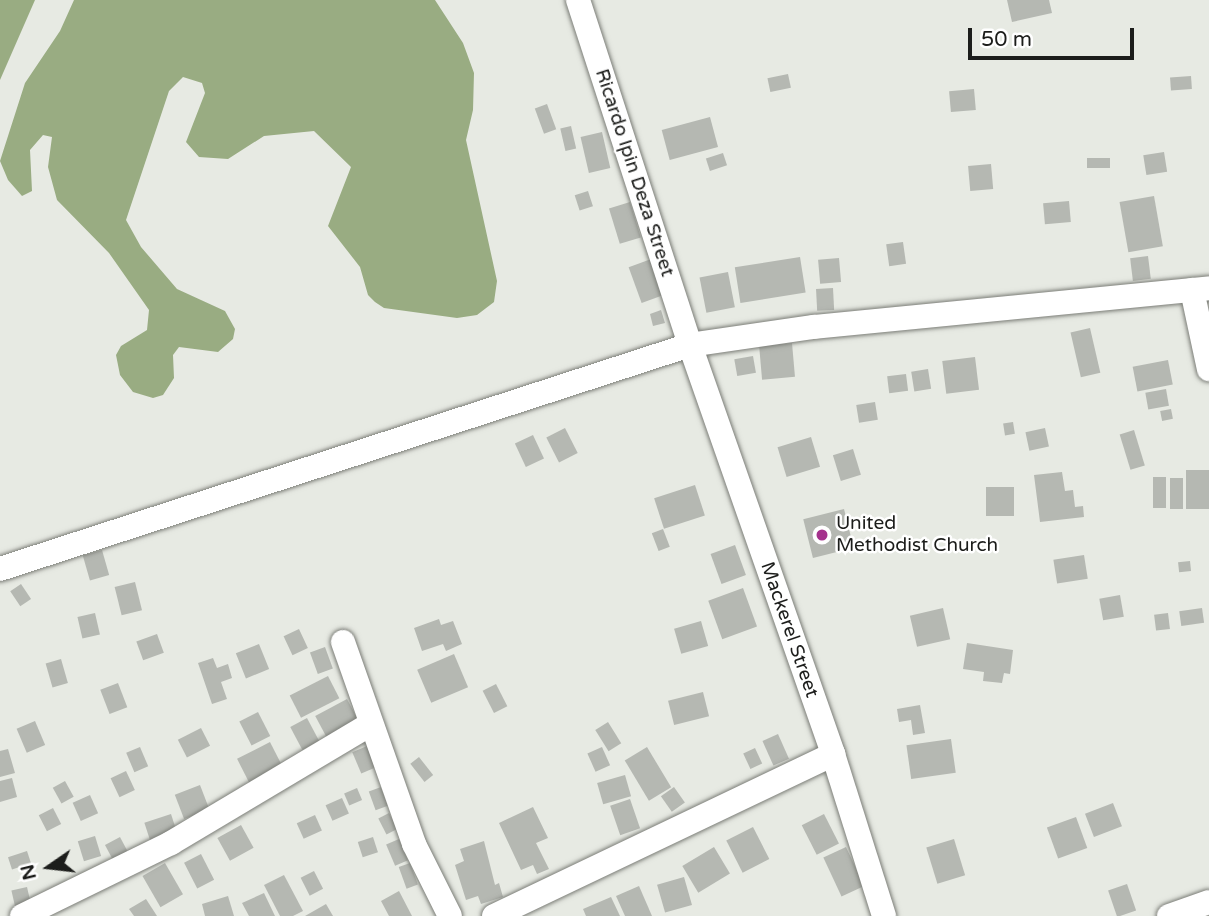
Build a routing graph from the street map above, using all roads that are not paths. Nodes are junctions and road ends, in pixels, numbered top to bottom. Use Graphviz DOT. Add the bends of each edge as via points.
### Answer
graph roads {
  1 [pos="578,0"];
  2 [pos="1200,289"];
  3 [pos="690,345"];
  4 [pos="1209,369"];
  5 [pos="0,569"];
  6 [pos="343,642"];
  7 [pos="369,726"];
  8 [pos="833,754"];
  9 [pos="1209,902"];
  10 [pos="22,916"];
  11 [pos="450,916"];
  12 [pos="494,916"];
  13 [pos="884,916"];
  14 [pos="1169,916"];
  1 -- 3 [label="street, Ricardo Ipin Deza Street"];
  2 -- 3 [label="street" via="814,327"];
  2 -- 4 [label="street"];
  3 -- 5 [label="street"];
  3 -- 8 [label="street, Mackerel Street"];
  6 -- 7 [label="street"];
  7 -- 10 [label="street" via="171,843"];
  7 -- 11 [label="street" via="414,844"];
  8 -- 12 [label="street"];
  8 -- 13 [label="street, Mackerel Street"];
  9 -- 14 [label="street"];
}
